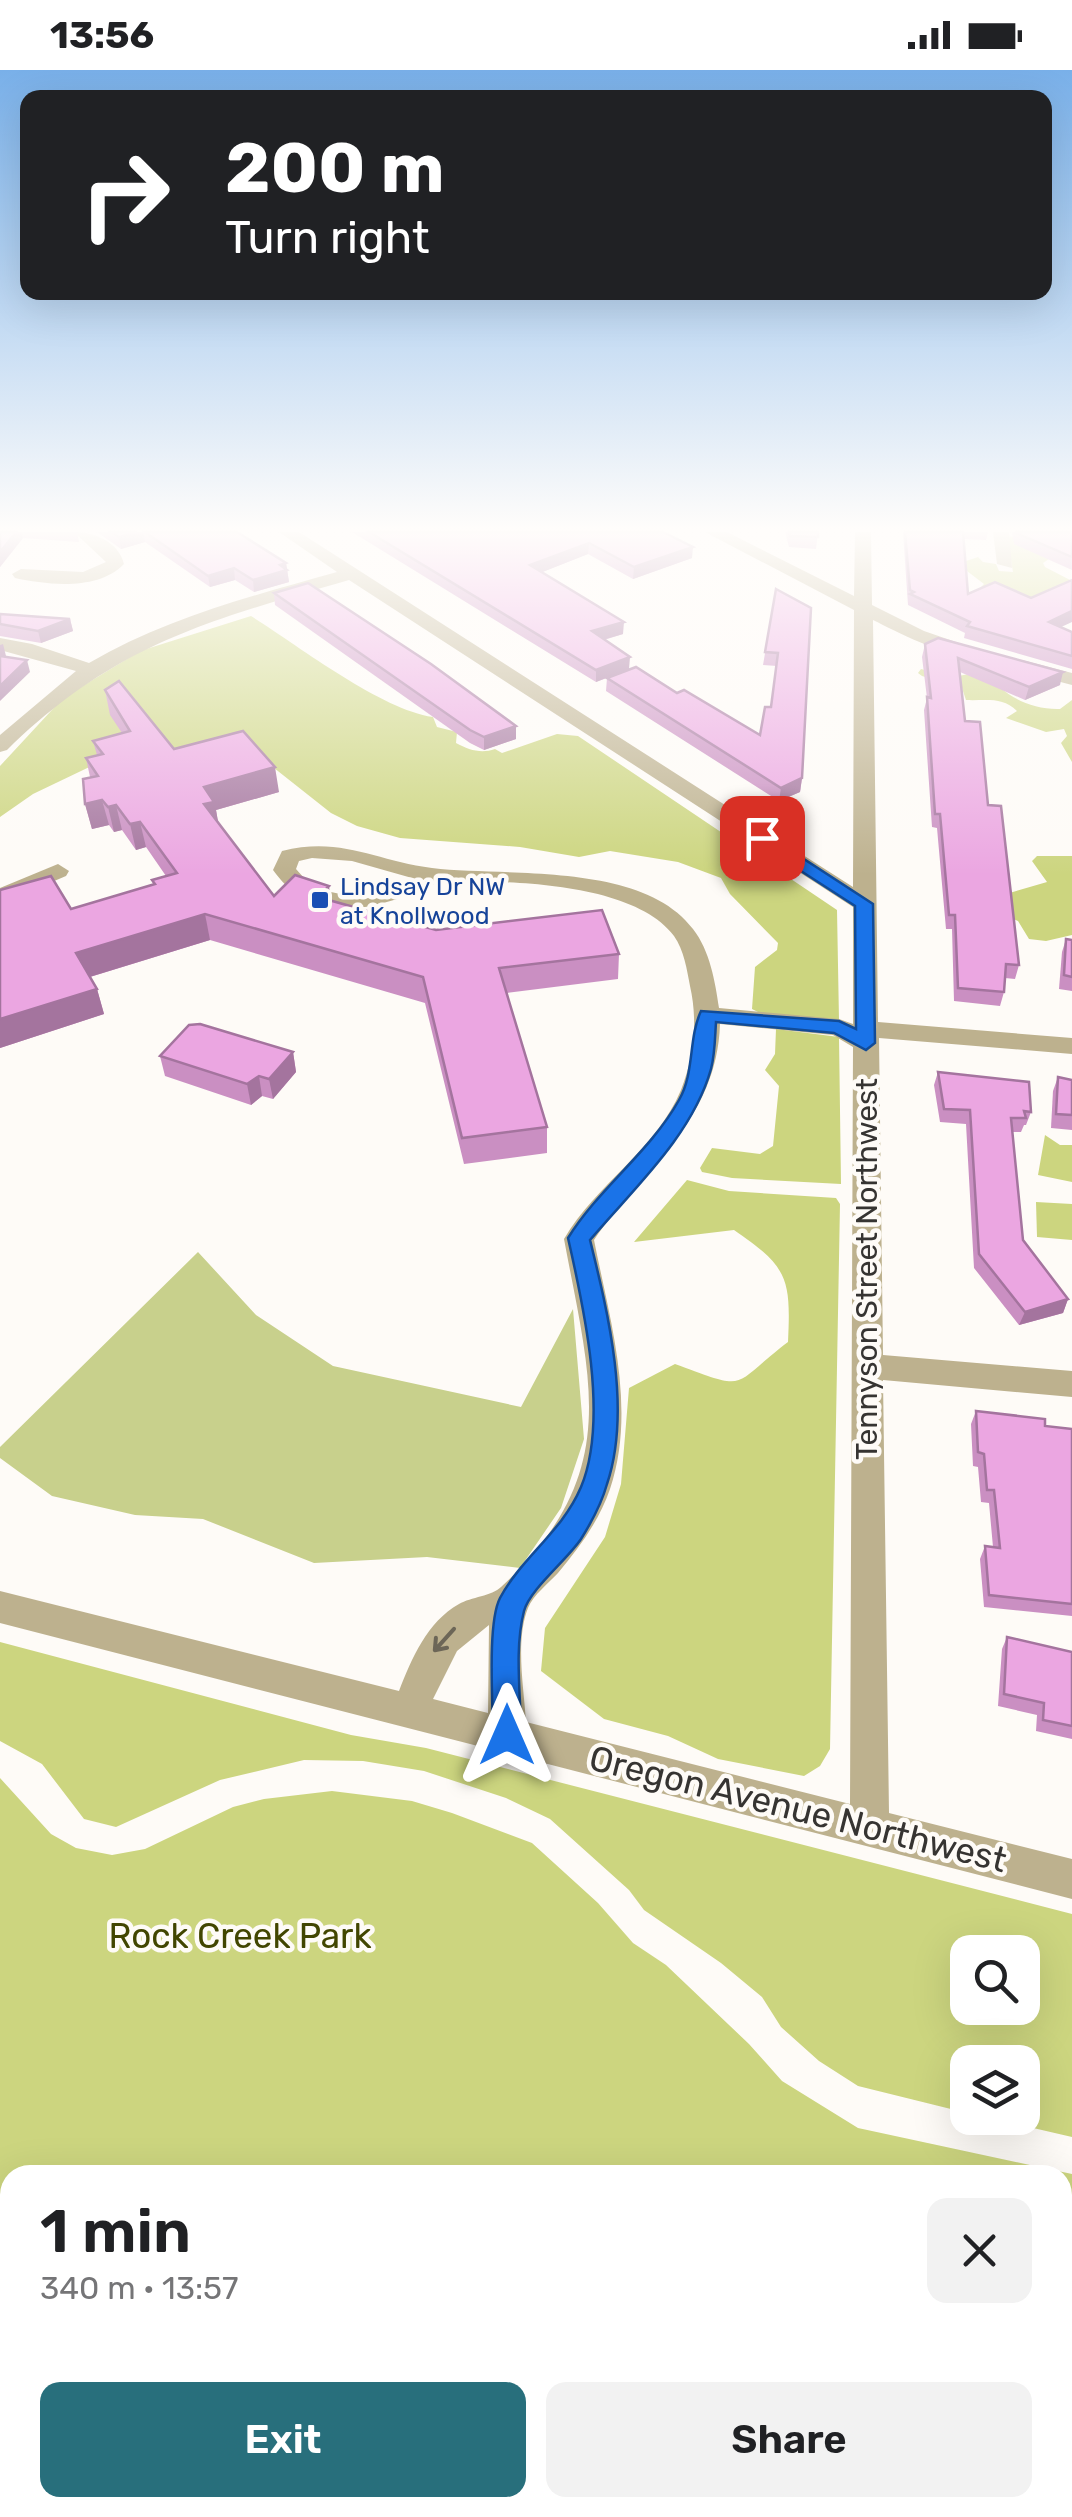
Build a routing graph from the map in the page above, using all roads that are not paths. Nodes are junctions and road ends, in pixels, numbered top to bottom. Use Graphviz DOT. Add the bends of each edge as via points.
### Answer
graph roads {
  1 [pos="8,646"];
  2 [pos="134,646"];
  3 [pos="462,646"];
  4 [pos="863,646"];
  5 [pos="952,646"];
  6 [pos="87,669"];
  7 [pos="1072,679"];
  8 [pos="0,746"];
  9 [pos="58,871"];
  10 [pos="434,876"];
  11 [pos="0,897"];
  12 [pos="864,904"];
  13 [pos="708,1016"];
  14 [pos="865,1036"];
  15 [pos="1072,1046"];
  16 [pos="868,1366"];
  17 [pos="1072,1384"];
  18 [pos="511,1604"];
  19 [pos="0,1607"];
  20 [pos="410,1710"];
  21 [pos="507,1735"];
  22 [pos="870,1825"];
  23 [pos="1072,1879"];
  1 -- 6 [label="street"];
  2 -- 6 [label="street"];
  3 -- 12 [label="street"];
  4 -- 12 [label="street, Tennyson Street Northwest"];
  5 -- 7 [label="street"];
  6 -- 8 [label="street"];
  9 -- 11 [label="street"];
  10 -- 10 [label="street" via="316,848 290,856 284,870 304,892 344,902 374,900"];
  10 -- 13 [label="street" via="567,884 646,905 680,928 692,946"];
  12 -- 14 [label="street, Tennyson Street Northwest"];
  13 -- 14 [label="street" via="839,1027"];
  13 -- 18 [label="street" via="691,1096 669,1133 579,1238 604,1380 602,1454 571,1532"];
  14 -- 15 [label="street"];
  14 -- 16 [label="street, Tennyson Street Northwest"];
  16 -- 17 [label="street"];
  16 -- 22 [label="street, Tennyson Street Northwest"];
  18 -- 20 [label="street, one-way" via="486,1606 451,1631 427,1661"];
  18 -- 21 [label="street"];
  19 -- 20 [label="street, Oregon Avenue Northwest"];
  20 -- 21 [label="street, Oregon Avenue Northwest"];
  21 -- 22 [label="street, Oregon Avenue Northwest"];
  22 -- 23 [label="street, Oregon Avenue Northwest"];
}
